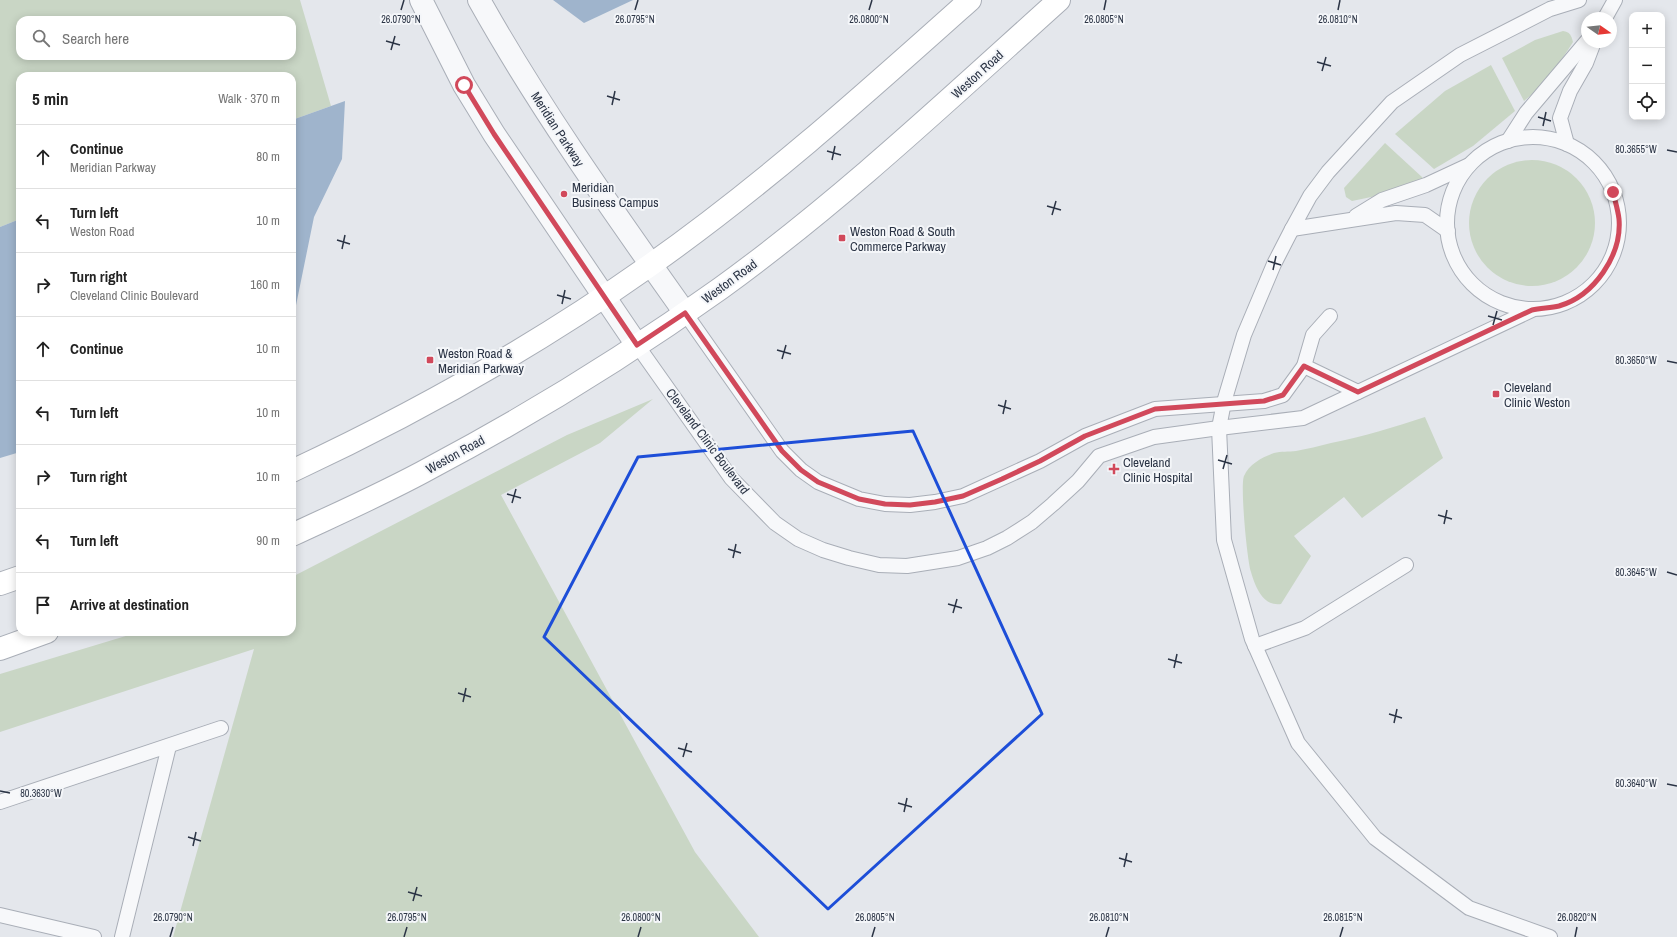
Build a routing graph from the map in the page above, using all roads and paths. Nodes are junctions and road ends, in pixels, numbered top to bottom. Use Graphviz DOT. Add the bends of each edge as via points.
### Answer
graph roads {
  1 [pos="421,0"];
  2 [pos="479,0"];
  3 [pos="970,0"];
  4 [pos="1059,0"];
  5 [pos="1579,0"];
  6 [pos="1615,0"];
  7 [pos="1608,12"];
  8 [pos="1581,48"];
  9 [pos="1592,48"];
  10 [pos="1508,141"];
  11 [pos="1567,144"];
  12 [pos="1471,164"];
  13 [pos="1350,220"];
  14 [pos="1292,228"];
  15 [pos="1448,231"];
  16 [pos="651,265"];
  17 [pos="604,297"];
  18 [pos="1532,310"];
  19 [pos="685,313"];
  20 [pos="1330,316"];
  21 [pos="637,345"];
  22 [pos="1304,366"];
  23 [pos="1358,392"];
  24 [pos="1224,402"];
  25 [pos="1219,428"];
  26 [pos="296,470"];
  27 [pos="296,533"];
  28 [pos="1406,565"];
  29 [pos="16,578"];
  30 [pos="0,584"];
  31 [pos="36,636"];
  32 [pos="1255,646"];
  33 [pos="0,649"];
  34 [pos="221,728"];
  35 [pos="169,746"];
  36 [pos="0,802"];
  37 [pos="0,915"];
  38 [pos="94,937"];
  39 [pos="122,937"];
  40 [pos="1550,937"];
  1 -- 17 [label="street" via="467,91"];
  2 -- 16 [label="street, Meridian Parkway" via="541,103"];
  3 -- 16 [label="main road" via="836,121"];
  4 -- 19 [label="main road, Weston Road" via="820,212"];
  5 -- 14 [label="lane" via="1550,9 1460,55 1392,102 1328,172 1310,196"];
  6 -- 7 [label="lane"];
  8 -- 10 [label="lane" via="1526,113"];
  9 -- 11 [label="lane" via="1570,90 1560,118"];
  10 -- 11 [label="lane" via="1527,137 1547,138"];
  10 -- 12 [label="lane" via="1488,150"];
  11 -- 18 [label="lane" via="1584,154 1599,168 1613,192 1619,220 1616,248 1604,273 1584,293 1560,306"];
  12 -- 13 [label="lane" via="1426,185 1382,200"];
  12 -- 15 [label="lane" via="1457,184 1449,207"];
  13 -- 14 [label="lane"];
  13 -- 15 [label="lane" via="1396,213 1425,215"];
  14 -- 24 [label="lane" via="1244,335"];
  15 -- 18 [label="lane" via="1452,252 1461,271 1480,291 1505,305"];
  16 -- 17 [label="main road"];
  16 -- 19 [label="street, Meridian Parkway"];
  17 -- 21 [label="street"];
  17 -- 26 [label="main road" via="510,356 388,425"];
  18 -- 23 [label="lane, Cleveland Clinic Boulevard"];
  19 -- 21 [label="main road, Weston Road"];
  19 -- 24 [label="lane" via="782,451 801,470 837,491 885,504 910,505 963,496 1040,461 1085,436 1155,409"];
  20 -- 22 [label="lane" via="1313,335"];
  21 -- 25 [label="lane, Cleveland Clinic Boulevard" via="731,478 775,523 798,539 823,550 879,565 907,566 934,563 987,548 1032,522 1078,481 1099,456 1154,437"];
  21 -- 27 [label="main road, Weston Road" via="544,404 431,468"];
  22 -- 23 [label="lane"];
  22 -- 24 [label="lane" via="1283,395 1264,401"];
  23 -- 25 [label="lane, Cleveland Clinic Boulevard" via="1303,418"];
  24 -- 25 [label="lane"];
  25 -- 32 [label="lane" via="1224,540"];
  28 -- 32 [label="lane" via="1305,628"];
  29 -- 30 [label="main road"];
  31 -- 33 [label="main road"];
  32 -- 40 [label="lane" via="1298,743 1375,838 1469,908"];
  34 -- 35 [label="lane"];
  35 -- 36 [label="lane"];
  35 -- 39 [label="lane"];
  37 -- 38 [label="lane"];
}
